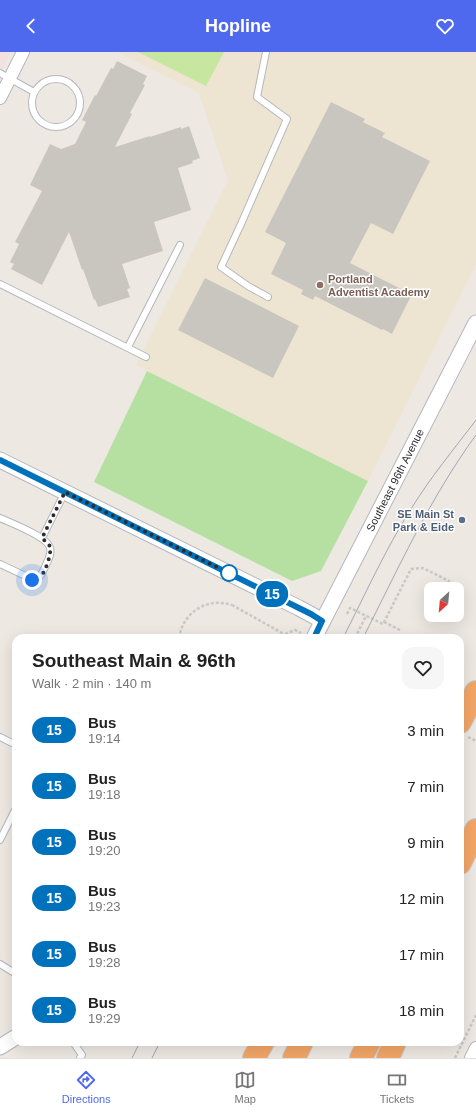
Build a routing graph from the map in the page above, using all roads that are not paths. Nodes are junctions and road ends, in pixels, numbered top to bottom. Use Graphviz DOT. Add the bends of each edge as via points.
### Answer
graph roads {
  1 [pos="23,52"];
  2 [pos="266,52"];
  3 [pos="5,75"];
  4 [pos="34,92"];
  5 [pos="0,98"];
  6 [pos="180,245"];
  7 [pos="0,284"];
  8 [pos="268,297"];
  9 [pos="476,323"];
  10 [pos="128,347"];
  11 [pos="146,357"];
  12 [pos="0,460"];
  13 [pos="65,492"];
  14 [pos="0,518"];
  15 [pos="42,538"];
  16 [pos="0,564"];
  17 [pos="322,621"];
  18 [pos="316,634"];
  19 [pos="476,692"];
  20 [pos="464,714"];
  21 [pos="0,737"];
  22 [pos="12,743"];
  23 [pos="12,816"];
  24 [pos="476,830"];
  25 [pos="0,840"];
  26 [pos="464,855"];
  27 [pos="0,964"];
  28 [pos="12,972"];
  29 [pos="12,1040"];
  30 [pos="76,1046"];
  31 [pos="261,1046"];
  32 [pos="300,1046"];
  33 [pos="367,1046"];
  34 [pos="393,1046"];
  35 [pos="0,1047"];
  36 [pos="476,1048"];
  37 [pos="80,1058"];
  38 [pos="254,1058"];
  39 [pos="294,1058"];
  40 [pos="361,1058"];
  41 [pos="388,1058"];
  42 [pos="471,1058"];
  1 -- 3 [label="street"];
  2 -- 8 [label="lane" via="257,97 287,119 221,267"];
  3 -- 4 [label="lane"];
  3 -- 5 [label="street"];
  4 -- 4 [label="lane" via="34,113 44,124 57,127 75,117 79,96 65,81 48,81"];
  6 -- 10 [label="lane"];
  7 -- 10 [label="lane"];
  9 -- 17 [label="street, Southeast 96th Avenue"];
  10 -- 11 [label="lane"];
  12 -- 13 [label="street"];
  13 -- 15 [label="lane"];
  13 -- 17 [label="street"];
  14 -- 15 [label="lane"];
  15 -- 16 [label="lane" via="50,546 50,554 39,579 32,580"];
  17 -- 18 [label="street, Southeast 96th Avenue"];
  19 -- 20 [label="highway"];
  21 -- 22 [label="lane"];
  23 -- 25 [label="lane"];
  24 -- 26 [label="highway"];
  27 -- 28 [label="lane"];
  29 -- 35 [label="street"];
  30 -- 37 [label="lane" via="82,1055"];
  31 -- 38 [label="highway"];
  32 -- 39 [label="highway"];
  33 -- 40 [label="highway"];
  34 -- 41 [label="highway"];
  36 -- 42 [label="street"];
}
